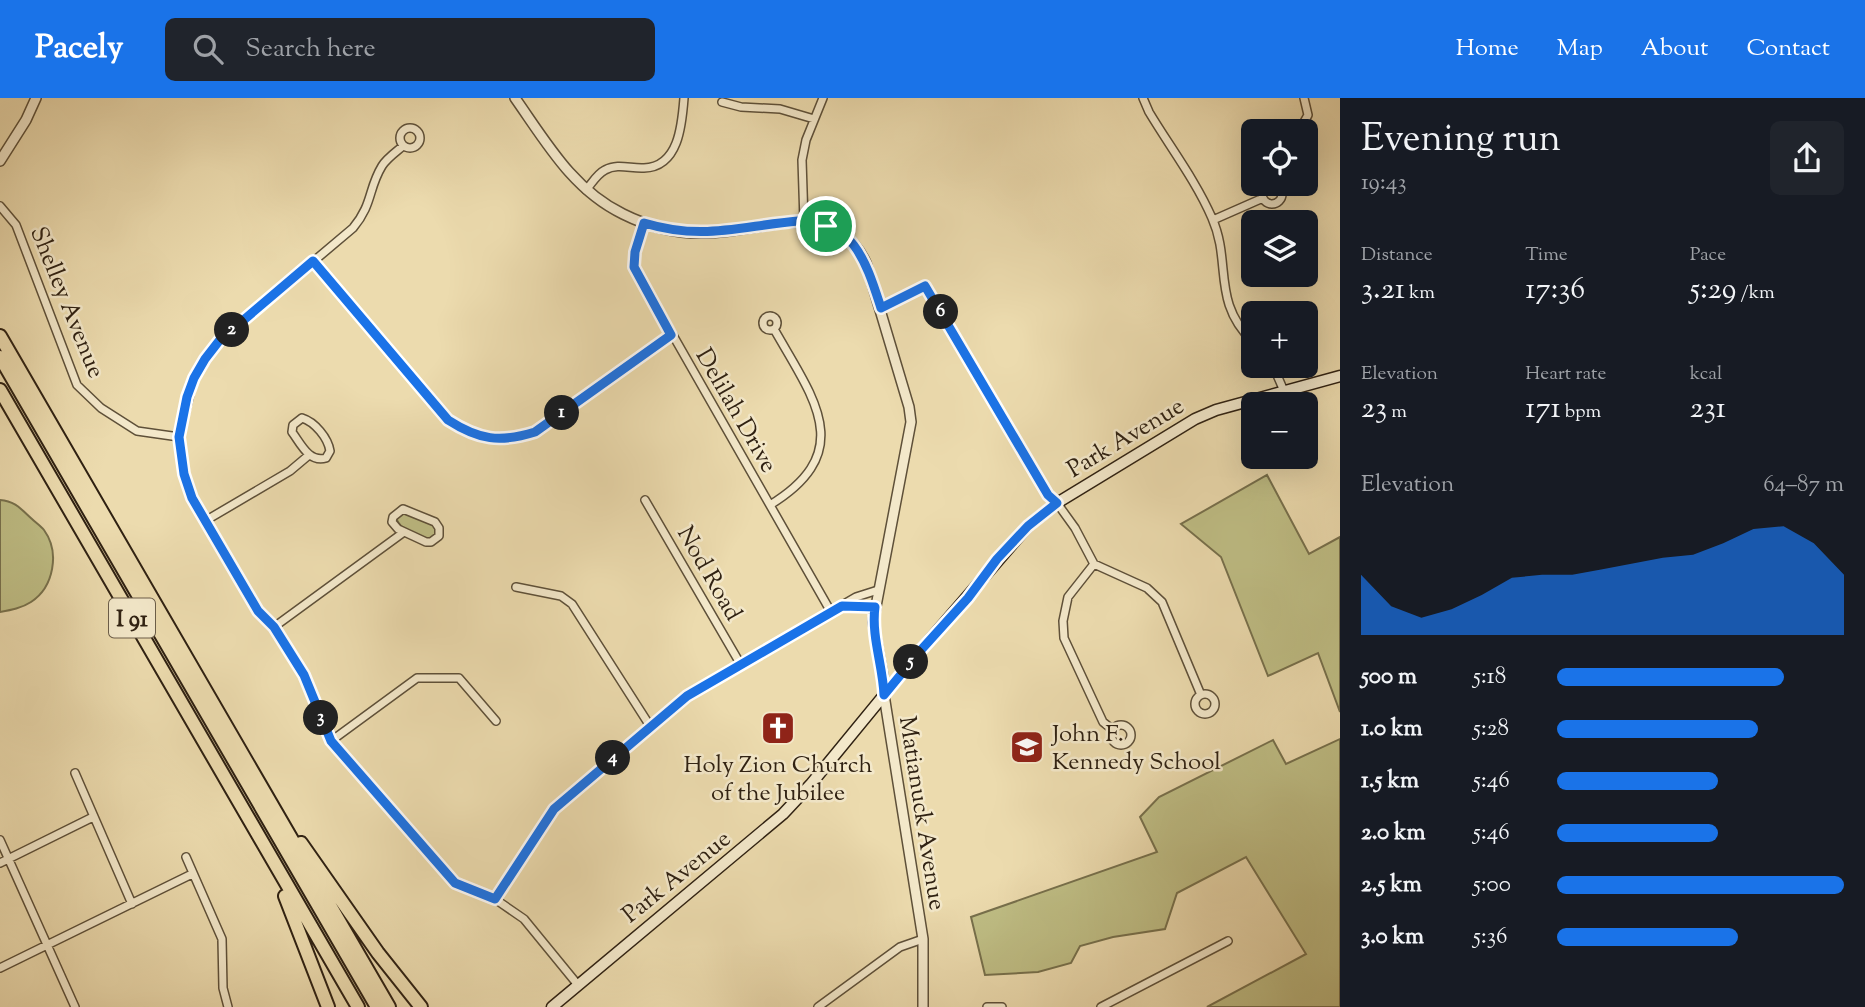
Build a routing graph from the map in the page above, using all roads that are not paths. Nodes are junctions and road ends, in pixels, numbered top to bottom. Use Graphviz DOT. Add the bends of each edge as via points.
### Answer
graph roads {
  1 [pos="36,98"];
  2 [pos="514,98"];
  3 [pos="684,98"];
  4 [pos="822,98"];
  5 [pos="1143,98"];
  6 [pos="1304,98"];
  7 [pos="723,102"];
  8 [pos="814,119"];
  9 [pos="1306,119"];
  10 [pos="403,146"];
  11 [pos="0,162"];
  12 [pos="586,190"];
  13 [pos="1281,196"];
  14 [pos="1264,198"];
  15 [pos="0,206"];
  16 [pos="1213,220"];
  17 [pos="804,221"];
  18 [pos="644,223"];
  19 [pos="313,261"];
  20 [pos="881,308"];
  21 [pos="1241,328"];
  22 [pos="774,329"];
  23 [pos="671,335"];
  24 [pos="0,336"];
  25 [pos="0,357"];
  26 [pos="0,368"];
  27 [pos="1340,376"];
  28 [pos="1278,378"];
  29 [pos="0,390"];
  30 [pos="1284,391"];
  31 [pos="179,437"];
  32 [pos="309,455"];
  33 [pos="645,500"];
  34 [pos="1057,503"];
  35 [pos="770,505"];
  36 [pos="205,521"];
  37 [pos="404,532"];
  38 [pos="1094,564"];
  39 [pos="516,587"];
  40 [pos="878,590"];
  41 [pos="842,606"];
  42 [pos="875,607"];
  43 [pos="831,612"];
  44 [pos="274,627"];
  45 [pos="740,665"];
  46 [pos="884,695"];
  47 [pos="1201,695"];
  48 [pos="496,721"];
  49 [pos="650,726"];
  50 [pos="1113,730"];
  51 [pos="331,741"];
  52 [pos="75,774"];
  53 [pos="93,817"];
  54 [pos="288,834"];
  55 [pos="0,840"];
  56 [pos="265,847"];
  57 [pos="186,857"];
  58 [pos="8,859"];
  59 [pos="0,863"];
  60 [pos="192,874"];
  61 [pos="495,899"];
  62 [pos="132,904"];
  63 [pos="923,939"];
  64 [pos="1228,941"];
  65 [pos="47,946"];
  66 [pos="0,968"];
  67 [pos="578,985"];
  68 [pos="75,1007"];
  69 [pos="228,1007"];
  70 [pos="328,1007"];
  71 [pos="358,1007"];
  72 [pos="370,1007"];
  73 [pos="377,1007"];
  74 [pos="389,1007"];
  75 [pos="421,1007"];
  76 [pos="552,1007"];
  77 [pos="818,1007"];
  78 [pos="923,1007"];
  79 [pos="987,1007"];
  80 [pos="1002,1007"];
  81 [pos="1101,1007"];
  1 -- 11 [label="street"];
  2 -- 12 [label="street, Matianuck Avenue"];
  3 -- 12 [label="street" via="680,135 663,162 646,168 610,168"];
  4 -- 8 [label="street"];
  5 -- 16 [label="street"];
  6 -- 9 [label="street"];
  7 -- 8 [label="street" via="786,110"];
  8 -- 17 [label="street" via="802,160"];
  10 -- 19 [label="street" via="384,162 363,216"];
  12 -- 18 [label="street, Matianuck Avenue"];
  13 -- 14 [label="street" via="1270,204"];
  14 -- 16 [label="street"];
  15 -- 31 [label="street, Shelley Avenue" via="16,225 77,385 137,431"];
  16 -- 21 [label="street" via="1224,291"];
  17 -- 18 [label="street, Matianuck Avenue" via="708,233"];
  17 -- 20 [label="street, Matianuck Avenue" via="831,227 855,245"];
  18 -- 23 [label="street, Delilah Drive" via="634,267"];
  19 -- 23 [label="street" via="448,420 476,435 505,439 535,432"];
  19 -- 31 [label="street" via="219,341 205,359 187,397"];
  20 -- 34 [label="street" via="925,286 1048,495"];
  20 -- 40 [label="street, Matianuck Avenue" via="912,422"];
  22 -- 35 [label="street" via="818,409 821,430 820,448 804,480"];
  23 -- 35 [label="street, Delilah Drive"];
  24 -- 54 [label="highway, I 91"];
  25 -- 73 [label="highway"];
  26 -- 72 [label="highway"];
  27 -- 30 [label="main road, Park Avenue"];
  28 -- 30 [label="street"];
  29 -- 56 [label="highway, I 91"];
  30 -- 34 [label="main road, Park Avenue" via="1195,419"];
  31 -- 36 [label="street" via="184,474"];
  32 -- 32 [label="street" via="322,460 330,446 302,418 292,432"];
  32 -- 36 [label="street"];
  33 -- 45 [label="street, Nod Road"];
  34 -- 38 [label="street"];
  34 -- 46 [label="main road, Park Avenue" via="997,559"];
  35 -- 43 [label="street, Delilah Drive"];
  36 -- 44 [label="street" via="258,611"];
  37 -- 37 [label="street" via="431,542 440,532 435,522 403,509 393,522"];
  37 -- 44 [label="street"];
  38 -- 47 [label="street" via="1147,588 1162,602"];
  38 -- 50 [label="street" via="1064,606 1064,638 1103,722"];
  39 -- 49 [label="street" via="561,596 572,604"];
  40 -- 41 [label="street"];
  40 -- 42 [label="street, Matianuck Avenue"];
  41 -- 42 [label="street"];
  41 -- 43 [label="street"];
  42 -- 46 [label="street, Matianuck Avenue" via="873,622"];
  43 -- 45 [label="street"];
  44 -- 51 [label="street" via="304,675"];
  45 -- 49 [label="street" via="687,696"];
  46 -- 63 [label="street, Matianuck Avenue"];
  46 -- 67 [label="main road, Park Avenue" via="783,814"];
  48 -- 51 [label="street" via="459,678 417,678"];
  49 -- 61 [label="street" via="554,809"];
  51 -- 61 [label="street" via="455,883"];
  52 -- 53 [label="street"];
  53 -- 58 [label="street"];
  53 -- 62 [label="street"];
  54 -- 74 [label="highway, I 91"];
  54 -- 75 [label="highway" via="305,847"];
  55 -- 58 [label="street"];
  56 -- 70 [label="highway"];
  56 -- 71 [label="highway, I 91"];
  57 -- 60 [label="street"];
  58 -- 59 [label="street"];
  58 -- 65 [label="street"];
  60 -- 62 [label="street"];
  60 -- 69 [label="street" via="222,939"];
  61 -- 67 [label="street" via="524,919"];
  62 -- 65 [label="street"];
  63 -- 77 [label="street" via="900,947"];
  63 -- 78 [label="street, Matianuck Avenue"];
  64 -- 81 [label="street"];
  65 -- 66 [label="street"];
  65 -- 68 [label="street"];
  67 -- 76 [label="main road, Park Avenue"];
  79 -- 80 [label="street"];
}
